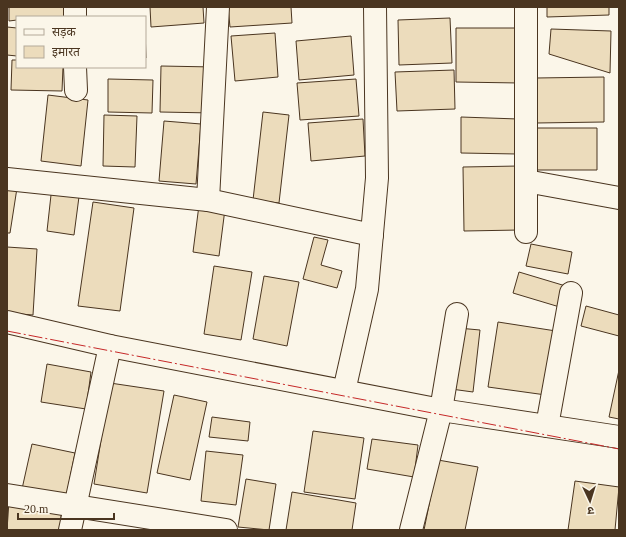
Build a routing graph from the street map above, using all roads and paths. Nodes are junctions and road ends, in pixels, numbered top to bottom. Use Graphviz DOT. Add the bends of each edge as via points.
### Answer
graph roads {
  1 [pos="218,7"];
  2 [pos="375,7"];
  3 [pos="526,7"];
  4 [pos="75,68"];
  5 [pos="76,90"];
  6 [pos="7,179"];
  7 [pos="526,181"];
  8 [pos="619,198"];
  9 [pos="208,200"];
  10 [pos="526,232"];
  11 [pos="372,235"];
  12 [pos="571,293"];
  13 [pos="457,314"];
  14 [pos="7,322"];
  15 [pos="110,346"];
  16 [pos="344,391"];
  17 [pos="441,410"];
  18 [pos="547,426"];
  19 [pos="619,436"];
  20 [pos="7,495"];
  21 [pos="74,505"];
  22 [pos="192,527"];
  23 [pos="70,530"];
  24 [pos="226,530"];
  25 [pos="411,530"];
  1 -- 9 [label="street"];
  2 -- 11 [label="street" via="377,178"];
  3 -- 7 [label="street"];
  4 -- 5 [label="street"];
  6 -- 9 [label="street"];
  7 -- 8 [label="street"];
  7 -- 10 [label="street"];
  9 -- 11 [label="street"];
  11 -- 16 [label="street" via="367,289"];
  12 -- 18 [label="street"];
  13 -- 17 [label="street"];
  14 -- 15 [label="street"];
  15 -- 16 [label="street"];
  15 -- 21 [label="street"];
  16 -- 17 [label="street"];
  17 -- 18 [label="street"];
  17 -- 25 [label="street"];
  18 -- 19 [label="street"];
  20 -- 21 [label="street"];
  21 -- 22 [label="street"];
  21 -- 23 [label="street"];
  22 -- 24 [label="street"];
}
